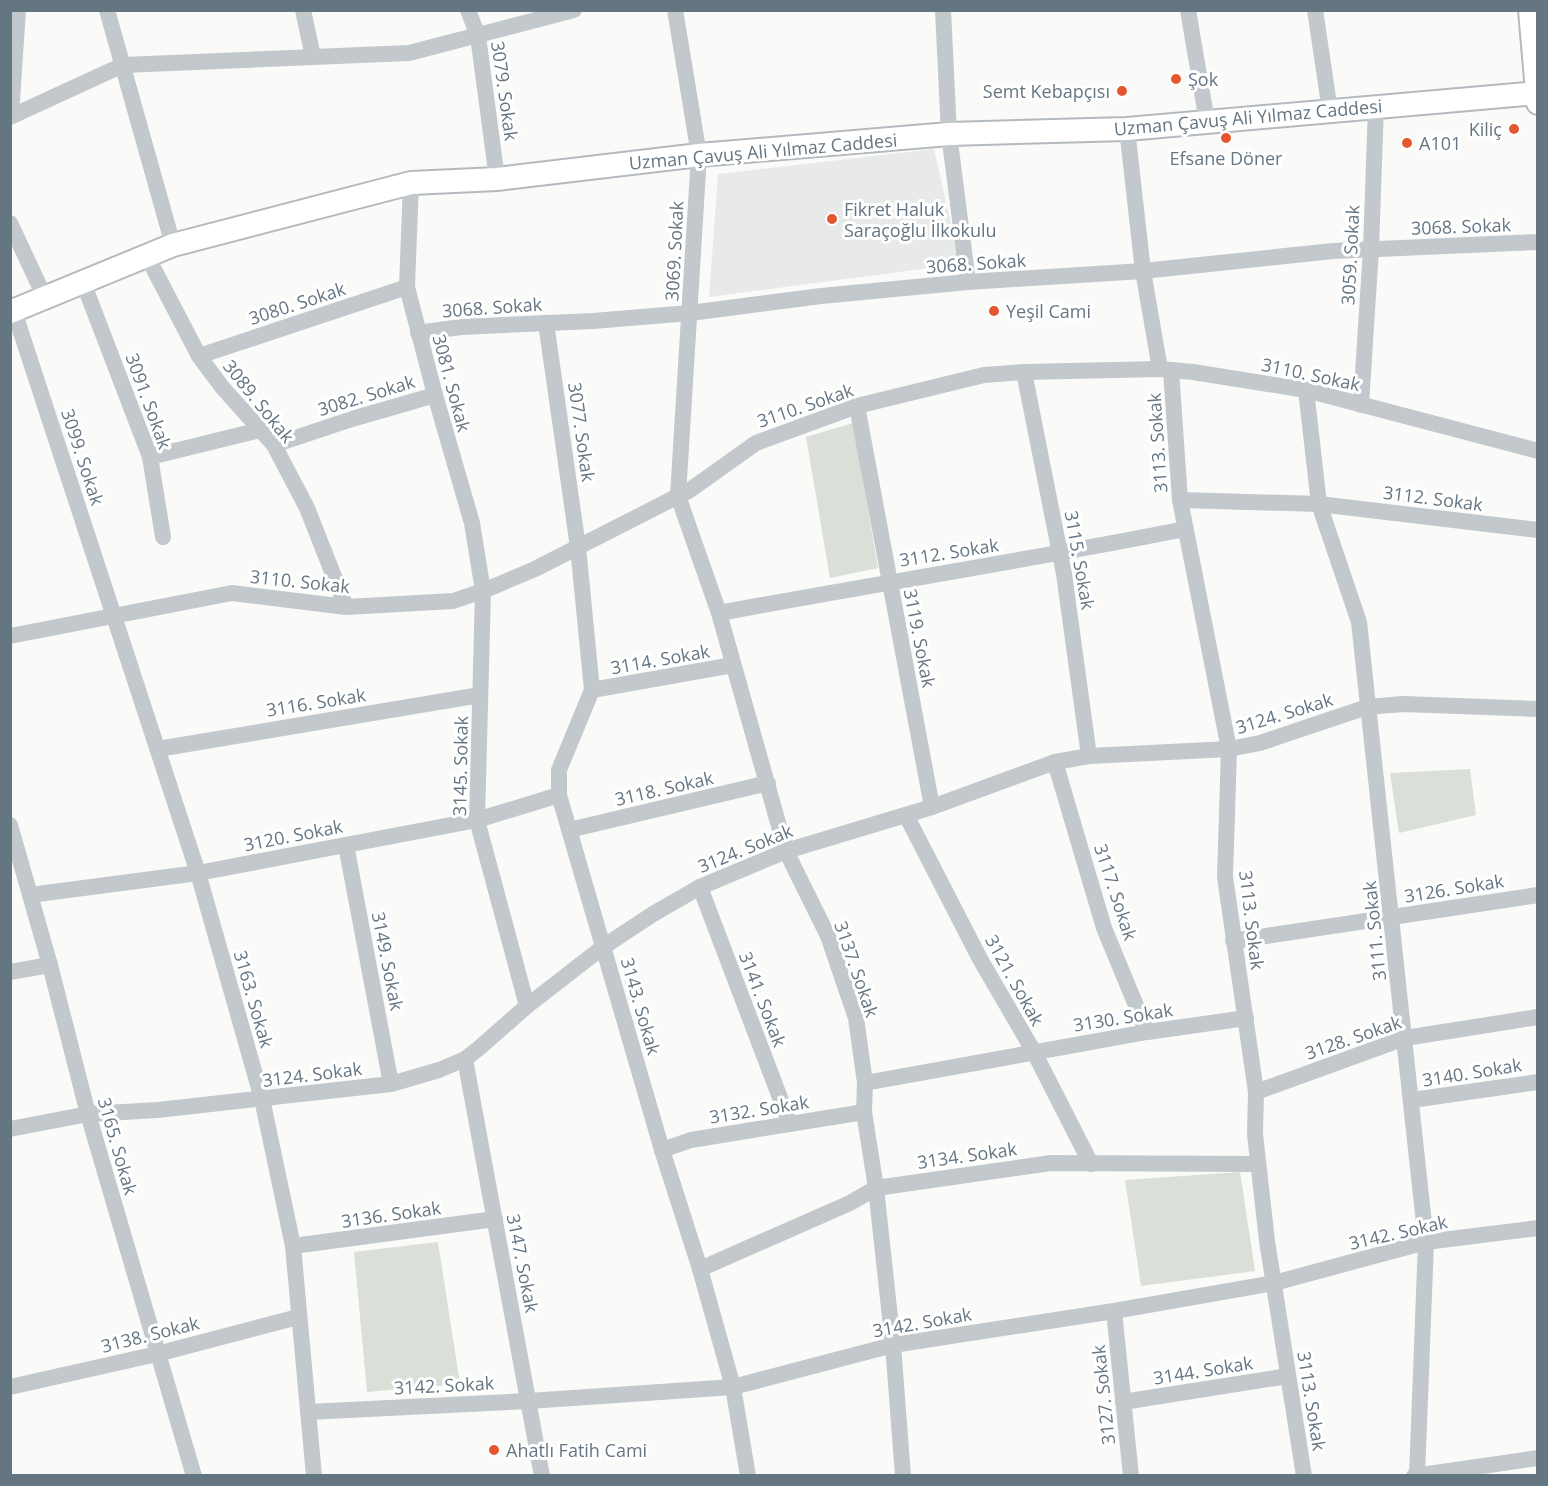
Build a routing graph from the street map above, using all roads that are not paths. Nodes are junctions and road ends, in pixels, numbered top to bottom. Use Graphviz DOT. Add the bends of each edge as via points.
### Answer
graph roads {
  1 [pos="18,10"];
  2 [pos="107,10"];
  3 [pos="303,10"];
  4 [pos="468,10"];
  5 [pos="574,10"];
  6 [pos="675,10"];
  7 [pos="944,10"];
  8 [pos="1188,10"];
  9 [pos="1315,10"];
  10 [pos="1530,10"];
  11 [pos="478,36"];
  12 [pos="13,51"];
  13 [pos="313,57"];
  14 [pos="123,65"];
  15 [pos="1537,97"];
  16 [pos="1376,106"];
  17 [pos="1329,111"];
  18 [pos="11,116"];
  19 [pos="1207,122"];
  20 [pos="1127,129"];
  21 [pos="949,134"];
  22 [pos="699,155"];
  23 [pos="497,178"];
  24 [pos="411,183"];
  25 [pos="10,223"];
  26 [pos="1538,242"];
  27 [pos="173,245"];
  28 [pos="1371,249"];
  29 [pos="147,256"];
  30 [pos="1143,271"];
  31 [pos="83,282"];
  32 [pos="968,282"];
  33 [pos="406,287"];
  34 [pos="45,298"];
  35 [pos="12,311"];
  36 [pos="690,313"];
  37 [pos="546,323"];
  38 [pos="418,333"];
  39 [pos="199,356"];
  40 [pos="1165,369"];
  41 [pos="1024,372"];
  42 [pos="1306,390"];
  43 [pos="435,395"];
  44 [pos="1361,405"];
  45 [pos="857,406"];
  46 [pos="260,430"];
  47 [pos="274,445"];
  48 [pos="1538,451"];
  49 [pos="150,457"];
  50 [pos="678,496"];
  51 [pos="1180,500"];
  52 [pos="1320,504"];
  53 [pos="1185,529"];
  54 [pos="1538,530"];
  55 [pos="163,537"];
  56 [pos="578,547"];
  57 [pos="1060,554"];
  58 [pos="890,581"];
  59 [pos="483,591"];
  60 [pos="346,608"];
  61 [pos="719,613"];
  62 [pos="115,616"];
  63 [pos="10,636"];
  64 [pos="734,665"];
  65 [pos="592,690"];
  66 [pos="480,695"];
  67 [pos="1367,707"];
  68 [pos="1538,710"];
  69 [pos="158,748"];
  70 [pos="1229,749"];
  71 [pos="1089,756"];
  72 [pos="1055,762"];
  73 [pos="768,783"];
  74 [pos="559,795"];
  75 [pos="932,807"];
  76 [pos="906,815"];
  77 [pos="477,820"];
  78 [pos="10,825"];
  79 [pos="569,830"];
  80 [pos="346,845"];
  81 [pos="786,851"];
  82 [pos="198,873"];
  83 [pos="700,887"];
  84 [pos="30,895"];
  85 [pos="1538,895"];
  86 [pos="1392,918"];
  87 [pos="1233,940"];
  88 [pos="603,947"];
  89 [pos="50,965"];
  90 [pos="10,972"];
  91 [pos="527,1006"];
  92 [pos="1538,1017"];
  93 [pos="1246,1018"];
  94 [pos="1147,1032"];
  95 [pos="1405,1038"];
  96 [pos="1034,1052"];
  97 [pos="465,1059"];
  98 [pos="1538,1082"];
  99 [pos="865,1083"];
  100 [pos="391,1084"];
  101 [pos="1256,1092"];
  102 [pos="262,1099"];
  103 [pos="1412,1100"];
  104 [pos="864,1112"];
  105 [pos="88,1114"];
  106 [pos="790,1124"];
  107 [pos="10,1129"];
  108 [pos="662,1150"];
  109 [pos="1091,1164"];
  110 [pos="1258,1164"];
  111 [pos="876,1188"];
  112 [pos="495,1220"];
  113 [pos="1538,1228"];
  114 [pos="1426,1242"];
  115 [pos="293,1246"];
  116 [pos="700,1269"];
  117 [pos="1274,1283"];
  118 [pos="1114,1311"];
  119 [pos="298,1317"];
  120 [pos="893,1345"];
  121 [pos="157,1354"];
  122 [pos="1288,1376"];
  123 [pos="10,1387"];
  124 [pos="732,1388"];
  125 [pos="529,1401"];
  126 [pos="1124,1402"];
  127 [pos="308,1412"];
  128 [pos="1538,1458"];
  129 [pos="1416,1475"];
  130 [pos="194,1476"];
  131 [pos="314,1476"];
  132 [pos="542,1476"];
  133 [pos="748,1476"];
  134 [pos="903,1476"];
  135 [pos="1131,1476"];
  136 [pos="1304,1476"];
  1 -- 12 [label="street"];
  2 -- 14 [label="street"];
  3 -- 13 [label="street"];
  4 -- 11 [label="street, 3079. Sokak"];
  5 -- 11 [label="street"];
  6 -- 22 [label="street, 3069. Sokak"];
  7 -- 21 [label="street"];
  8 -- 19 [label="street"];
  9 -- 17 [label="street"];
  10 -- 15 [label="street"];
  11 -- 13 [label="street" via="409,54"];
  11 -- 23 [label="street, 3079. Sokak"];
  12 -- 18 [label="street"];
  13 -- 14 [label="street"];
  14 -- 18 [label="street"];
  14 -- 27 [label="street"];
  15 -- 16 [label="street, Uzman Çavuş Ali Yılmaz Caddesi"];
  16 -- 17 [label="street, Uzman Çavuş Ali Yılmaz Caddesi"];
  16 -- 28 [label="street, 3059. Sokak"];
  17 -- 19 [label="street, Uzman Çavuş Ali Yılmaz Caddesi"];
  19 -- 20 [label="street, Uzman Çavuş Ali Yılmaz Caddesi"];
  20 -- 21 [label="street, Uzman Çavuş Ali Yılmaz Caddesi"];
  20 -- 30 [label="street, 3113. Sokak"];
  21 -- 22 [label="street, Uzman Çavuş Ali Yılmaz Caddesi"];
  21 -- 32 [label="street"];
  22 -- 23 [label="street, Uzman Çavuş Ali Yılmaz Caddesi"];
  22 -- 36 [label="street, 3069. Sokak"];
  23 -- 24 [label="street, Uzman Çavuş Ali Yılmaz Caddesi"];
  24 -- 27 [label="street, Uzman Çavuş Ali Yılmaz Caddesi"];
  24 -- 33 [label="street, 3081. Sokak"];
  25 -- 34 [label="street"];
  26 -- 28 [label="street, 3068. Sokak"];
  27 -- 29 [label="street, Uzman Çavuş Ali Yılmaz Caddesi"];
  28 -- 30 [label="street, 3068. Sokak"];
  28 -- 44 [label="street, 3059. Sokak"];
  29 -- 31 [label="street, Uzman Çavuş Ali Yılmaz Caddesi"];
  29 -- 39 [label="street, 3089. Sokak"];
  30 -- 32 [label="street, 3068. Sokak"];
  30 -- 40 [label="street, 3113. Sokak"];
  31 -- 34 [label="street, Uzman Çavuş Ali Yılmaz Caddesi"];
  31 -- 49 [label="street, 3091. Sokak"];
  32 -- 36 [label="street, 3068. Sokak"];
  33 -- 38 [label="street, 3081. Sokak"];
  33 -- 39 [label="street, 3080. Sokak"];
  34 -- 35 [label="street, Uzman Çavuş Ali Yılmaz Caddesi"];
  35 -- 62 [label="street, 3099. Sokak"];
  36 -- 37 [label="street, 3068. Sokak"];
  36 -- 50 [label="street, 3069. Sokak"];
  37 -- 38 [label="street, 3068. Sokak"];
  37 -- 56 [label="street, 3077. Sokak"];
  38 -- 43 [label="street, 3081. Sokak"];
  39 -- 46 [label="street, 3089. Sokak"];
  40 -- 41 [label="street, 3110. Sokak"];
  40 -- 42 [label="street, 3110. Sokak"];
  40 -- 51 [label="street, 3113. Sokak"];
  41 -- 45 [label="street, 3110. Sokak" via="984,375"];
  41 -- 57 [label="street, 3115. Sokak"];
  42 -- 44 [label="street, 3110. Sokak"];
  42 -- 52 [label="street, 3111. Sokak"];
  43 -- 47 [label="street, 3082. Sokak"];
  43 -- 59 [label="street, 3081. Sokak" via="472,523"];
  44 -- 48 [label="street, 3110. Sokak"];
  45 -- 50 [label="street, 3110. Sokak" via="756,443"];
  45 -- 58 [label="street, 3119. Sokak"];
  46 -- 47 [label="street, 3089. Sokak"];
  46 -- 49 [label="street"];
  47 -- 60 [label="street, 3089. Sokak" via="307,508"];
  49 -- 55 [label="street, 3091. Sokak"];
  50 -- 56 [label="street, 3110. Sokak"];
  50 -- 61 [label="street, 3137. Sokak"];
  51 -- 52 [label="street, 3112. Sokak"];
  51 -- 53 [label="street, 3113. Sokak"];
  52 -- 54 [label="street, 3112. Sokak"];
  52 -- 67 [label="street, 3111. Sokak" via="1359,622"];
  53 -- 57 [label="street, 3112. Sokak"];
  53 -- 70 [label="street, 3113. Sokak"];
  56 -- 59 [label="street, 3110. Sokak"];
  56 -- 65 [label="street, 3143. Sokak"];
  57 -- 58 [label="street, 3112. Sokak"];
  57 -- 71 [label="street, 3115. Sokak"];
  58 -- 61 [label="street, 3112. Sokak"];
  58 -- 75 [label="street, 3119. Sokak"];
  59 -- 60 [label="street, 3110. Sokak" via="453,601"];
  59 -- 66 [label="street, 3145. Sokak"];
  60 -- 62 [label="street, 3110. Sokak" via="232,593"];
  61 -- 64 [label="street, 3137. Sokak"];
  62 -- 63 [label="street, 3110. Sokak"];
  62 -- 69 [label="street, 3163. Sokak"];
  64 -- 65 [label="street, 3114. Sokak"];
  64 -- 73 [label="street, 3137. Sokak"];
  65 -- 74 [label="street, 3143. Sokak" via="559,770"];
  66 -- 69 [label="street, 3116. Sokak"];
  66 -- 77 [label="street, 3145. Sokak"];
  67 -- 68 [label="street, 3124. Sokak" via="1403,704"];
  67 -- 70 [label="street, 3124. Sokak" via="1260,743"];
  67 -- 86 [label="street, 3111. Sokak"];
  69 -- 82 [label="street, 3163. Sokak"];
  70 -- 71 [label="street, 3124. Sokak"];
  70 -- 87 [label="street, 3113. Sokak" via="1225,877"];
  71 -- 72 [label="street, 3124. Sokak"];
  72 -- 75 [label="street, 3124. Sokak"];
  72 -- 94 [label="street, 3117. Sokak" via="1104,928"];
  73 -- 79 [label="street, 3118. Sokak"];
  73 -- 81 [label="street, 3137. Sokak"];
  74 -- 77 [label="street, 3120. Sokak"];
  74 -- 79 [label="street, 3143. Sokak"];
  75 -- 76 [label="street, 3124. Sokak"];
  76 -- 81 [label="street, 3124. Sokak"];
  76 -- 96 [label="street, 3121. Sokak" via="980,959"];
  77 -- 80 [label="street, 3120. Sokak"];
  77 -- 91 [label="street, 3145. Sokak"];
  78 -- 84 [label="street, 3165. Sokak"];
  79 -- 88 [label="street, 3143. Sokak"];
  80 -- 82 [label="street, 3120. Sokak"];
  80 -- 100 [label="street, 3149. Sokak"];
  81 -- 83 [label="street, 3124. Sokak"];
  81 -- 99 [label="street, 3137. Sokak" via="828,936 856,1018"];
  82 -- 84 [label="street, 3120. Sokak"];
  82 -- 102 [label="street, 3163. Sokak"];
  83 -- 88 [label="street, 3124. Sokak"];
  83 -- 106 [label="street, 3141. Sokak"];
  84 -- 89 [label="street, 3165. Sokak"];
  85 -- 86 [label="street, 3126. Sokak"];
  86 -- 87 [label="street, 3126. Sokak"];
  86 -- 95 [label="street, 3111. Sokak"];
  87 -- 93 [label="street, 3113. Sokak"];
  88 -- 91 [label="street, 3124. Sokak"];
  88 -- 108 [label="street, 3143. Sokak"];
  89 -- 90 [label="street"];
  89 -- 105 [label="street, 3165. Sokak"];
  91 -- 97 [label="street, 3124. Sokak"];
  92 -- 95 [label="street, 3128. Sokak"];
  93 -- 94 [label="street, 3130. Sokak"];
  93 -- 101 [label="street, 3113. Sokak"];
  94 -- 96 [label="street, 3130. Sokak"];
  95 -- 101 [label="street, 3128. Sokak"];
  95 -- 103 [label="street, 3111. Sokak"];
  96 -- 99 [label="street, 3130. Sokak"];
  96 -- 109 [label="street, 3121. Sokak"];
  97 -- 100 [label="street, 3124. Sokak"];
  97 -- 112 [label="street, 3147. Sokak"];
  98 -- 103 [label="street, 3140. Sokak"];
  99 -- 104 [label="street, 3137. Sokak"];
  100 -- 102 [label="street, 3124. Sokak"];
  101 -- 110 [label="street, 3113. Sokak"];
  102 -- 105 [label="street, 3124. Sokak"];
  102 -- 115 [label="street, 3163. Sokak"];
  103 -- 114 [label="street, 3111. Sokak"];
  104 -- 106 [label="street, 3132. Sokak"];
  104 -- 111 [label="street, 3137. Sokak"];
  105 -- 107 [label="street, 3124. Sokak"];
  105 -- 121 [label="street, 3165. Sokak"];
  106 -- 108 [label="street, 3132. Sokak" via="691,1140"];
  108 -- 116 [label="street, 3143. Sokak"];
  109 -- 110 [label="street, 3134. Sokak"];
  109 -- 111 [label="street, 3134. Sokak" via="1051,1163"];
  110 -- 117 [label="street, 3113. Sokak"];
  111 -- 116 [label="street, 3134. Sokak"];
  111 -- 120 [label="street, 3137. Sokak"];
  112 -- 115 [label="street, 3136. Sokak"];
  112 -- 125 [label="street, 3147. Sokak"];
  113 -- 114 [label="street, 3142. Sokak"];
  114 -- 117 [label="street, 3142. Sokak"];
  114 -- 129 [label="street, 3111. Sokak"];
  115 -- 119 [label="street, 3163. Sokak"];
  116 -- 124 [label="street, 3143. Sokak"];
  117 -- 118 [label="street, 3142. Sokak"];
  117 -- 122 [label="street, 3113. Sokak"];
  118 -- 120 [label="street, 3142. Sokak"];
  118 -- 126 [label="street, 3127. Sokak"];
  119 -- 121 [label="street, 3138. Sokak"];
  119 -- 127 [label="street, 3163. Sokak"];
  120 -- 124 [label="street, 3142. Sokak"];
  120 -- 134 [label="street, 3137. Sokak"];
  121 -- 123 [label="street, 3138. Sokak"];
  121 -- 130 [label="street, 3165. Sokak"];
  122 -- 126 [label="street, 3144. Sokak"];
  122 -- 136 [label="street, 3113. Sokak"];
  124 -- 125 [label="street, 3142. Sokak"];
  124 -- 133 [label="street, 3143. Sokak"];
  125 -- 127 [label="street, 3142. Sokak"];
  125 -- 132 [label="street, 3147. Sokak"];
  126 -- 135 [label="street, 3127. Sokak"];
  127 -- 131 [label="street, 3163. Sokak"];
  128 -- 129 [label="street"];
}
